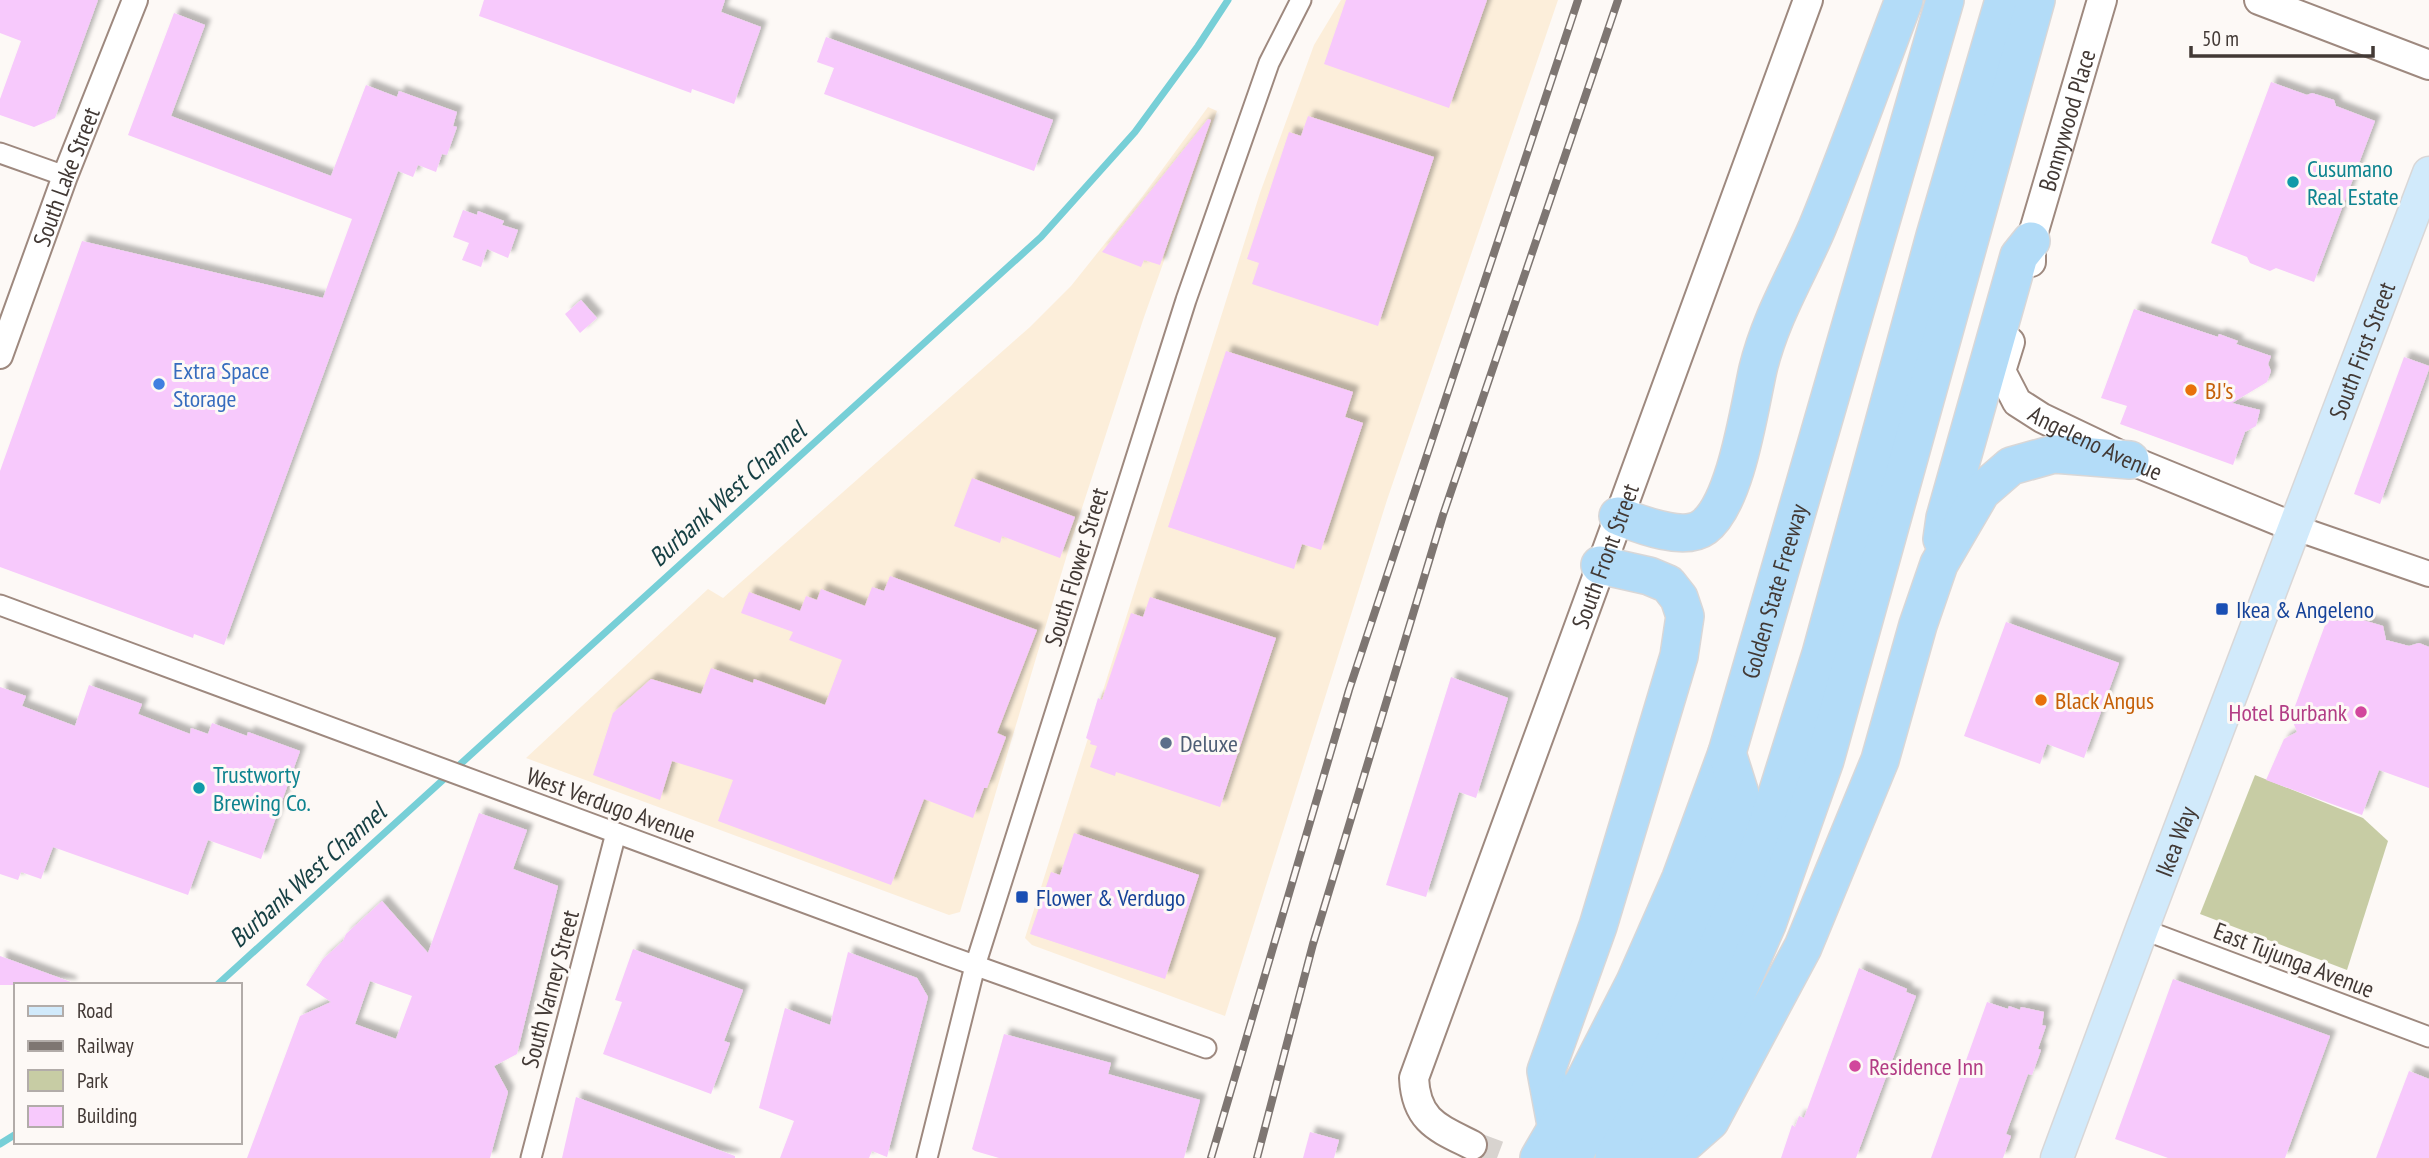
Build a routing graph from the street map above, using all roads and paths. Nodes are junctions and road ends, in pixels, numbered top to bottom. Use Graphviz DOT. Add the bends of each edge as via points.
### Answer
graph roads {
  1 [pos="135,0"];
  2 [pos="1301,0"];
  3 [pos="1808,0"];
  4 [pos="1904,0"];
  5 [pos="1945,0"];
  6 [pos="2004,0"];
  7 [pos="2036,0"];
  8 [pos="2102,0"];
  9 [pos="2259,0"];
  10 [pos="2429,65"];
  11 [pos="0,153"];
  12 [pos="2429,173"];
  13 [pos="65,176"];
  14 [pos="2031,241"];
  15 [pos="0,356"];
  16 [pos="2130,460"];
  17 [pos="1618,516"];
  18 [pos="2296,528"];
  19 [pos="1939,564"];
  20 [pos="1601,565"];
  21 [pos="2429,574"];
  22 [pos="0,605"];
  23 [pos="617,833"];
  24 [pos="2142,929"];
  25 [pos="975,966"];
  26 [pos="2429,1037"];
  27 [pos="1206,1048"];
  28 [pos="1472,1145"];
  29 [pos="1563,1147"];
  30 [pos="1616,1155"];
  31 [pos="531,1158"];
  32 [pos="927,1158"];
  33 [pos="1653,1158"];
  34 [pos="1668,1158"];
  35 [pos="2057,1158"];
  1 -- 13 [label="street, South Lake Street"];
  2 -- 25 [label="street, South Flower Street" via="1269,62 1186,300"];
  3 -- 17 [label="main road, South Front Street"];
  4 -- 17 [label="highway" via="1816,230 1765,341 1732,485 1717,515 1702,529 1681,533"];
  5 -- 29 [label="highway, Golden State Freeway" via="1727,753 1681,878 1587,1076"];
  6 -- 30 [label="highway" via="1821,654 1763,839 1666,1061"];
  7 -- 33 [label="highway" via="1825,760 1767,924"];
  8 -- 14 [label="main road, Bonnywood Place"];
  9 -- 10 [label="main road"];
  11 -- 13 [label="street"];
  12 -- 18 [label="main road, South First Street"];
  13 -- 15 [label="street, South Lake Street"];
  14 -- 16 [label="main road, Angeleno Avenue" via="2031,264 2001,372 2017,402"];
  14 -- 19 [label="highway" via="2019,256 1945,518"];
  16 -- 18 [label="main road, Angeleno Avenue"];
  16 -- 19 [label="highway" via="2054,454 2011,466 1981,492"];
  17 -- 20 [label="main road, South Front Street"];
  18 -- 21 [label="street"];
  18 -- 24 [label="main road, Ikea Way"];
  19 -- 34 [label="highway" via="1880,760 1803,947 1710,1121"];
  20 -- 28 [label="main road, South Front Street" via="1414,1078 1422,1112 1433,1125"];
  20 -- 29 [label="highway" via="1668,584 1685,616 1679,656 1609,888 1546,1071"];
  22 -- 23 [label="street, West Verdugo Avenue"];
  23 -- 25 [label="street, West Verdugo Avenue"];
  23 -- 31 [label="street, South Varney Street"];
  24 -- 26 [label="street, East Tujunga Avenue"];
  24 -- 35 [label="main road, Ikea Way"];
  25 -- 27 [label="street, West Verdugo Avenue"];
  25 -- 32 [label="street, South Flower Street"];
}
